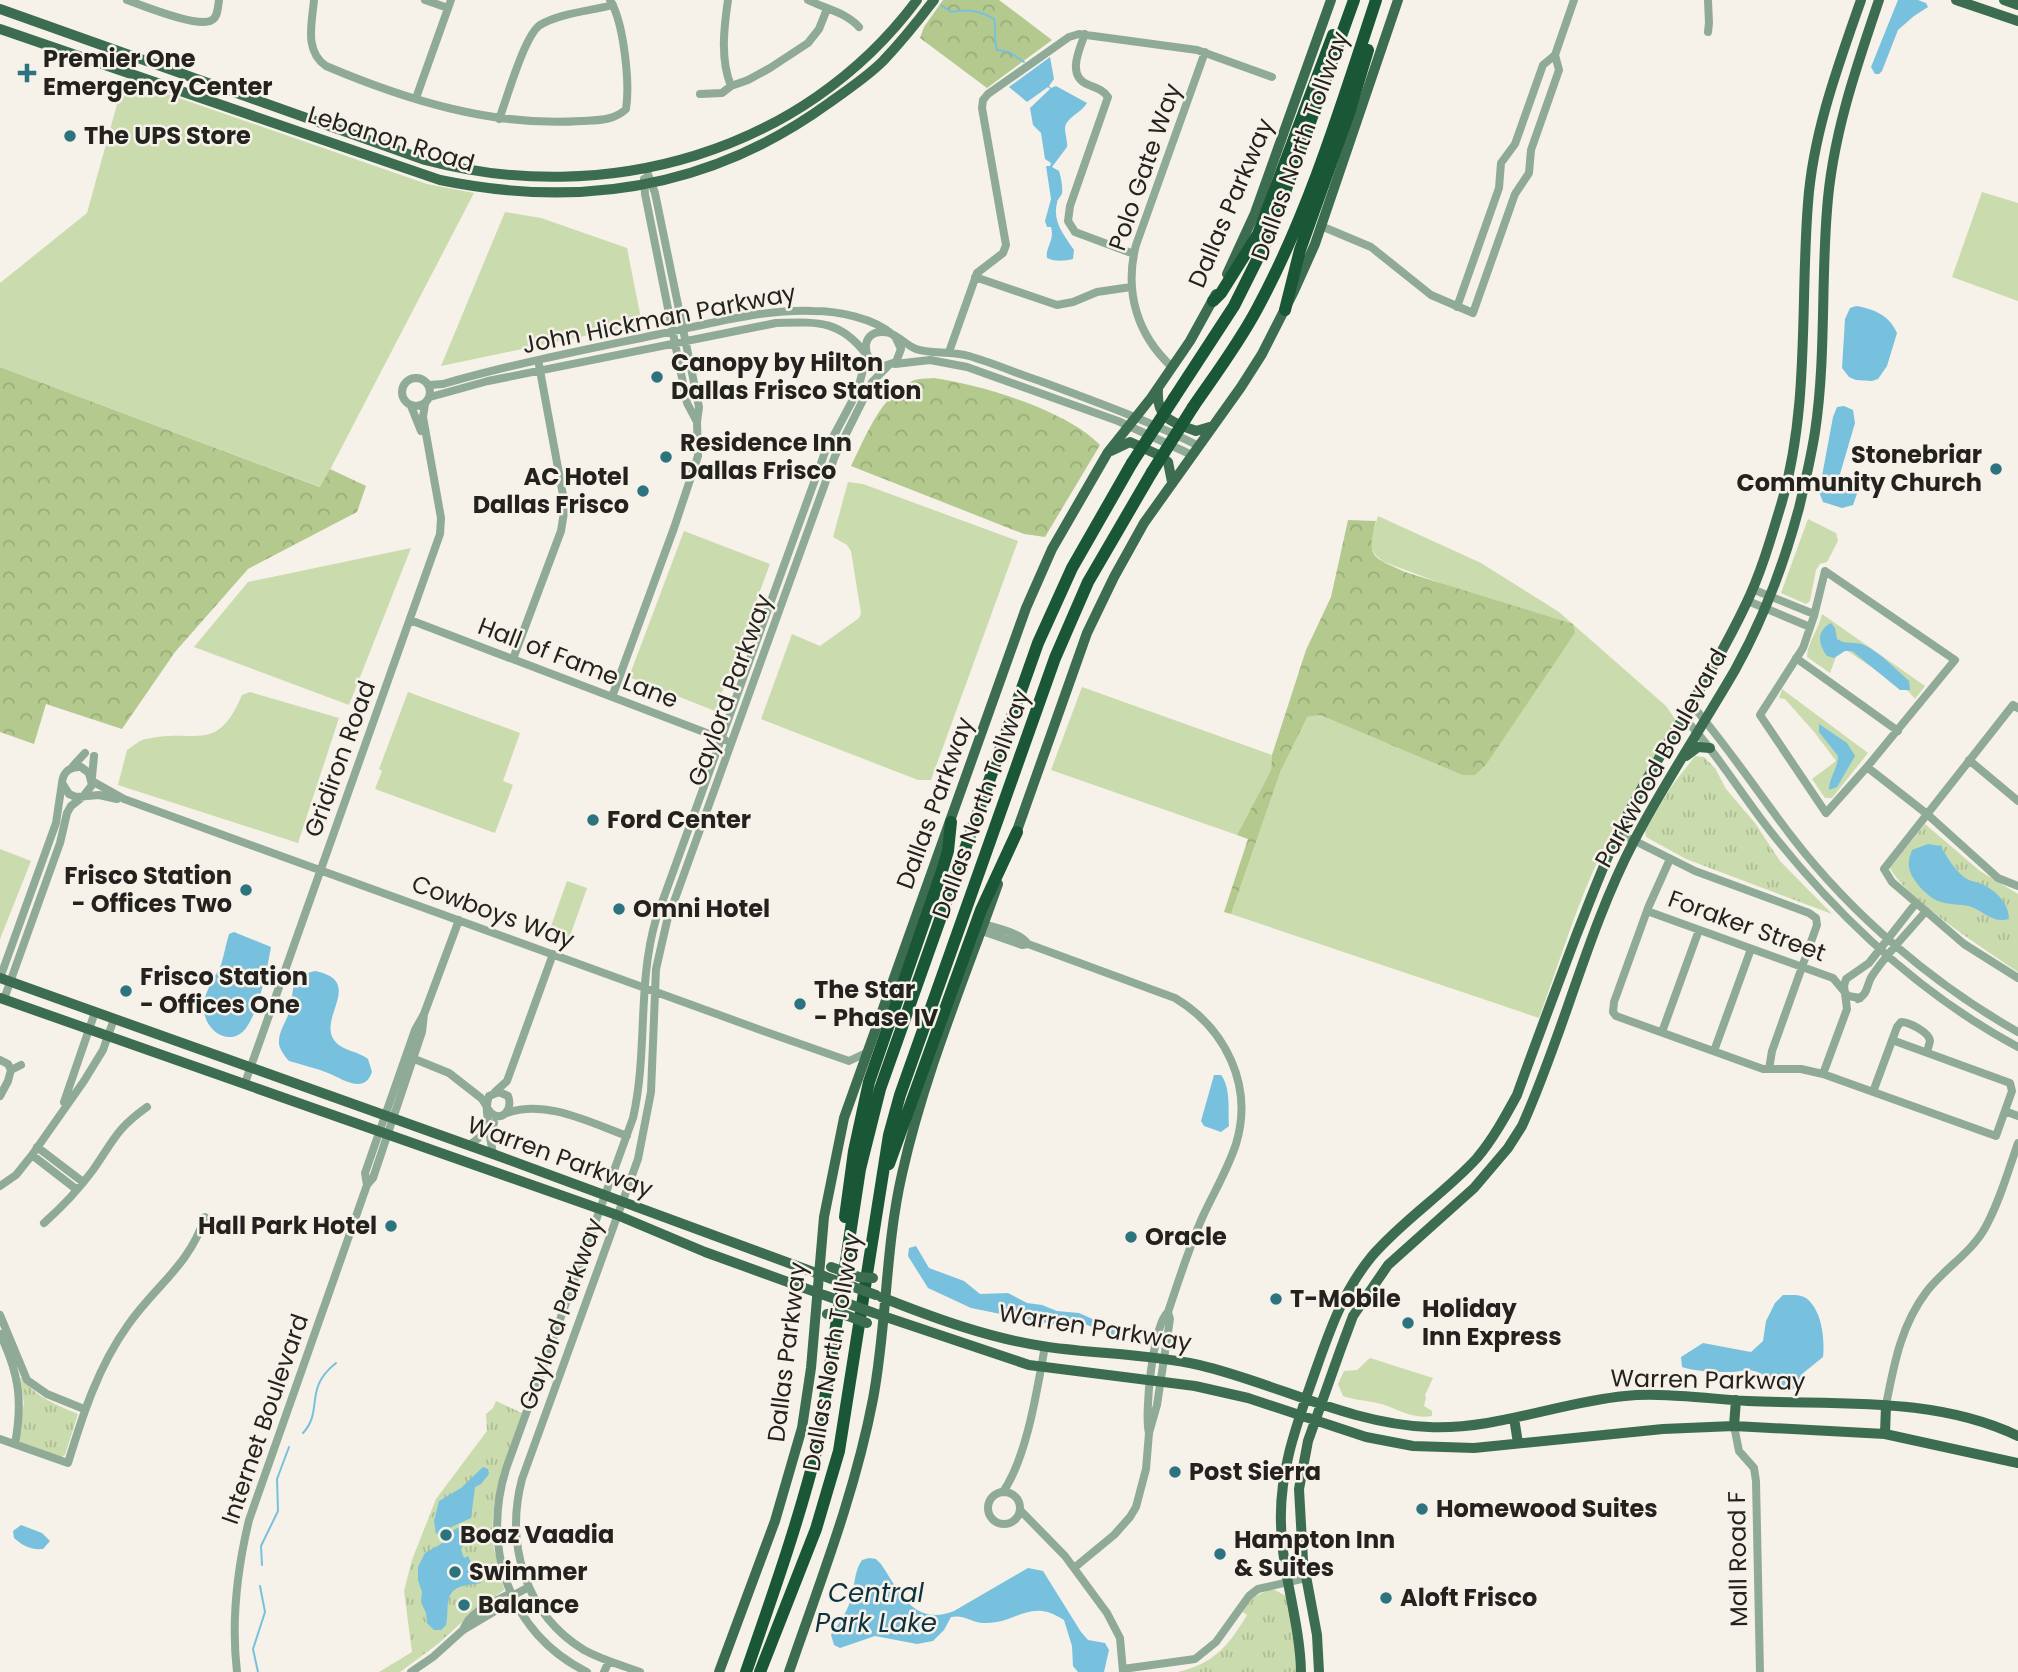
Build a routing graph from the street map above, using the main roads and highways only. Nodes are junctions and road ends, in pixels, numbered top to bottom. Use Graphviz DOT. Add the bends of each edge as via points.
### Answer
graph roads {
  1 [pos="917,0"];
  2 [pos="934,0"];
  3 [pos="1331,0"];
  4 [pos="1376,0"];
  5 [pos="1383,0"];
  6 [pos="1398,0"];
  7 [pos="1861,0"];
  8 [pos="1879,0"];
  9 [pos="1956,0"];
  10 [pos="2004,0"];
  11 [pos="1353,3"];
  12 [pos="2018,5"];
  13 [pos="0,9"];
  14 [pos="2018,21"];
  15 [pos="0,29"];
  16 [pos="92,42"];
  17 [pos="874,49"];
  18 [pos="86,59"];
  19 [pos="883,61"];
  20 [pos="764,127"];
  21 [pos="770,139"];
  22 [pos="1803,289"];
  23 [pos="1822,289"];
  24 [pos="1213,301"];
  25 [pos="1285,310"];
  26 [pos="1158,387"];
  27 [pos="1800,391"];
  28 [pos="1818,393"];
  29 [pos="1213,426"];
  30 [pos="1108,452"];
  31 [pos="1172,482"];
  32 [pos="1782,501"];
  33 [pos="1799,505"];
  34 [pos="1710,748"];
  35 [pos="1673,771"];
  36 [pos="951,822"];
  37 [pos="1017,832"];
  38 [pos="5,980"];
  39 [pos="2,998"];
  40 [pos="1540,1031"];
  41 [pos="1558,1037"];
  42 [pos="439,1151"];
  43 [pos="493,1154"];
  44 [pos="1476,1158"];
  45 [pos="1489,1172"];
  46 [pos="882,1180"];
  47 [pos="1375,1253"];
  48 [pos="718,1256"];
  49 [pos="779,1260"];
  50 [pos="1388,1265"];
  51 [pos="846,1266"];
  52 [pos="887,1267"];
  53 [pos="825,1273"];
  54 [pos="821,1293"];
  55 [pos="880,1296"];
  56 [pos="879,1314"];
  57 [pos="813,1338"];
  58 [pos="880,1341"];
  59 [pos="1306,1398"];
  60 [pos="1736,1400"];
  61 [pos="1321,1404"];
  62 [pos="1886,1405"];
  63 [pos="1300,1416"];
  64 [pos="1514,1418"];
  65 [pos="1315,1421"];
  66 [pos="1734,1426"];
  67 [pos="1885,1434"];
  68 [pos="2018,1436"];
  69 [pos="1518,1443"];
  70 [pos="2018,1463"];
  71 [pos="746,1598"];
  72 [pos="719,1672"];
  73 [pos="728,1672"];
  74 [pos="746,1672"];
  75 [pos="760,1672"];
  76 [pos="789,1672"];
  77 [pos="1301,1672"];
  78 [pos="1319,1672"];
  1 -- 17 [label="main road, Lebanon Road"];
  2 -- 19 [label="main road, Lebanon Road"];
  3 -- 24 [label="main road, Dallas Parkway" via="1255,213"];
  4 -- 46 [label="highway, Dallas North Tollway, bridge" via="1306,203 1257,310 1152,472 1088,582 1055,658 900,1095"];
  5 -- 25 [label="highway" via="1297,260"];
  6 -- 25 [label="main road" via="1321,226"];
  7 -- 22 [label="main road, Parkwood Boulevard" via="1825,107 1816,151"];
  8 -- 23 [label="main road, Parkwood Boulevard" via="1850,88 1833,161"];
  9 -- 14 [label="main road"];
  10 -- 12 [label="main road"];
  11 -- 24 [label="highway" via="1337,26 1258,234"];
  11 -- 51 [label="highway, Dallas North Tollway, bridge" via="1270,234 1234,306 1132,463 1072,568 1033,656 880,1089 860,1169"];
  13 -- 16 [label="main road, Lebanon Road"];
  15 -- 18 [label="main road, Lebanon Road"];
  16 -- 18 [label="main road"];
  16 -- 20 [label="main road, Lebanon Road" via="383,146 491,174 586,178 646,169 684,160"];
  17 -- 19 [label="main road"];
  17 -- 20 [label="main road, Lebanon Road" via="815,98"];
  18 -- 21 [label="main road, Lebanon Road" via="440,180 513,192 581,193 648,184 731,158"];
  19 -- 21 [label="main road, Lebanon Road" via="794,127"];
  20 -- 21 [label="main road"];
  22 -- 23 [label="main road"];
  22 -- 27 [label="main road, Parkwood Boulevard"];
  23 -- 28 [label="main road, Parkwood Boulevard"];
  24 -- 26 [label="main road, Dallas Parkway"];
  25 -- 29 [label="main road" via="1262,354"];
  26 -- 29 [label="main road" via="1160,413 1196,431"];
  26 -- 30 [label="main road, Dallas Parkway"];
  27 -- 28 [label="main road"];
  27 -- 32 [label="main road, Parkwood Boulevard"];
  28 -- 33 [label="main road, Parkwood Boulevard"];
  29 -- 31 [label="main road"];
  30 -- 31 [label="main road" via="1135,443 1168,462"];
  30 -- 36 [label="main road, Dallas Parkway" via="1058,537 1026,608"];
  31 -- 37 [label="main road" via="1098,608"];
  32 -- 33 [label="main road"];
  32 -- 40 [label="main road, Parkwood Boulevard" via="1748,601 1601,870"];
  33 -- 35 [label="main road, Parkwood Boulevard" via="1765,608 1735,669"];
  34 -- 35 [label="main road" via="1694,748"];
  35 -- 41 [label="main road, Parkwood Boulevard" via="1620,869"];
  36 -- 51 [label="highway" via="941,874 866,1091 844,1226"];
  36 -- 53 [label="main road, Dallas Parkway" via="857,1080 837,1148 820,1254"];
  37 -- 46 [label="highway" via="981,910"];
  37 -- 52 [label="main road" via="915,1121 898,1190"];
  38 -- 43 [label="main road, Warren Parkway"];
  39 -- 42 [label="main road, Warren Parkway"];
  40 -- 41 [label="main road"];
  40 -- 44 [label="main road, Parkwood Boulevard" via="1517,1095"];
  41 -- 45 [label="main road, Parkwood Boulevard" via="1522,1126"];
  42 -- 43 [label="main road" via="459,1151 486,1161"];
  42 -- 48 [label="main road, Warren Parkway"];
  43 -- 49 [label="main road, Warren Parkway"];
  44 -- 45 [label="main road"];
  44 -- 47 [label="main road, Parkwood Boulevard"];
  45 -- 50 [label="main road, Parkwood Boulevard"];
  46 -- 75 [label="highway, Dallas North Tollway" via="839,1451 816,1530"];
  47 -- 50 [label="main road"];
  47 -- 59 [label="main road, Parkwood Boulevard" via="1343,1298"];
  48 -- 49 [label="main road" via="728,1248"];
  48 -- 54 [label="main road, Warren Parkway"];
  49 -- 53 [label="main road, Warren Parkway"];
  50 -- 61 [label="main road, Parkwood Boulevard" via="1353,1316"];
  51 -- 74 [label="highway, Dallas North Tollway" via="809,1484"];
  52 -- 53 [label="main road, bridge" via="873,1278"];
  52 -- 55 [label="main road"];
  53 -- 54 [label="main road, Dallas Parkway"];
  53 -- 55 [label="main road, Warren Parkway, bridge"];
  54 -- 56 [label="main road, Warren Parkway, bridge"];
  54 -- 57 [label="main road, Dallas Parkway"];
  55 -- 56 [label="main road"];
  55 -- 59 [label="main road, Warren Parkway" via="950,1322 1045,1346 1214,1369"];
  56 -- 58 [label="main road"];
  56 -- 63 [label="main road, Warren Parkway" via="1041,1367 1156,1379 1248,1398"];
  57 -- 58 [label="main road, bridge" via="827,1314 840,1312 867,1323"];
  57 -- 71 [label="main road, Dallas Parkway" via="802,1428 783,1497"];
  58 -- 76 [label="main road" via="873,1398 846,1507"];
  59 -- 61 [label="main road, Warren Parkway"];
  59 -- 63 [label="main road, Parkwood Boulevard"];
  60 -- 62 [label="main road, Warren Parkway"];
  60 -- 64 [label="main road, Warren Parkway" via="1627,1395"];
  60 -- 66 [label="main road"];
  61 -- 64 [label="main road, Warren Parkway" via="1428,1427"];
  61 -- 65 [label="main road, Parkwood Boulevard"];
  62 -- 67 [label="main road"];
  62 -- 68 [label="main road, Warren Parkway" via="1962,1417"];
  63 -- 65 [label="main road, Warren Parkway"];
  63 -- 77 [label="main road, Parkwood Boulevard" via="1286,1458 1281,1525"];
  64 -- 69 [label="main road"];
  65 -- 69 [label="main road, Warren Parkway" via="1413,1446 1474,1448"];
  65 -- 78 [label="main road, Parkwood Boulevard" via="1299,1489"];
  66 -- 67 [label="main road, Warren Parkway"];
  66 -- 69 [label="main road, Warren Parkway"];
  67 -- 70 [label="main road, Warren Parkway"];
  71 -- 72 [label="main road, Dallas Parkway"];
  71 -- 73 [label="main road"];
}
